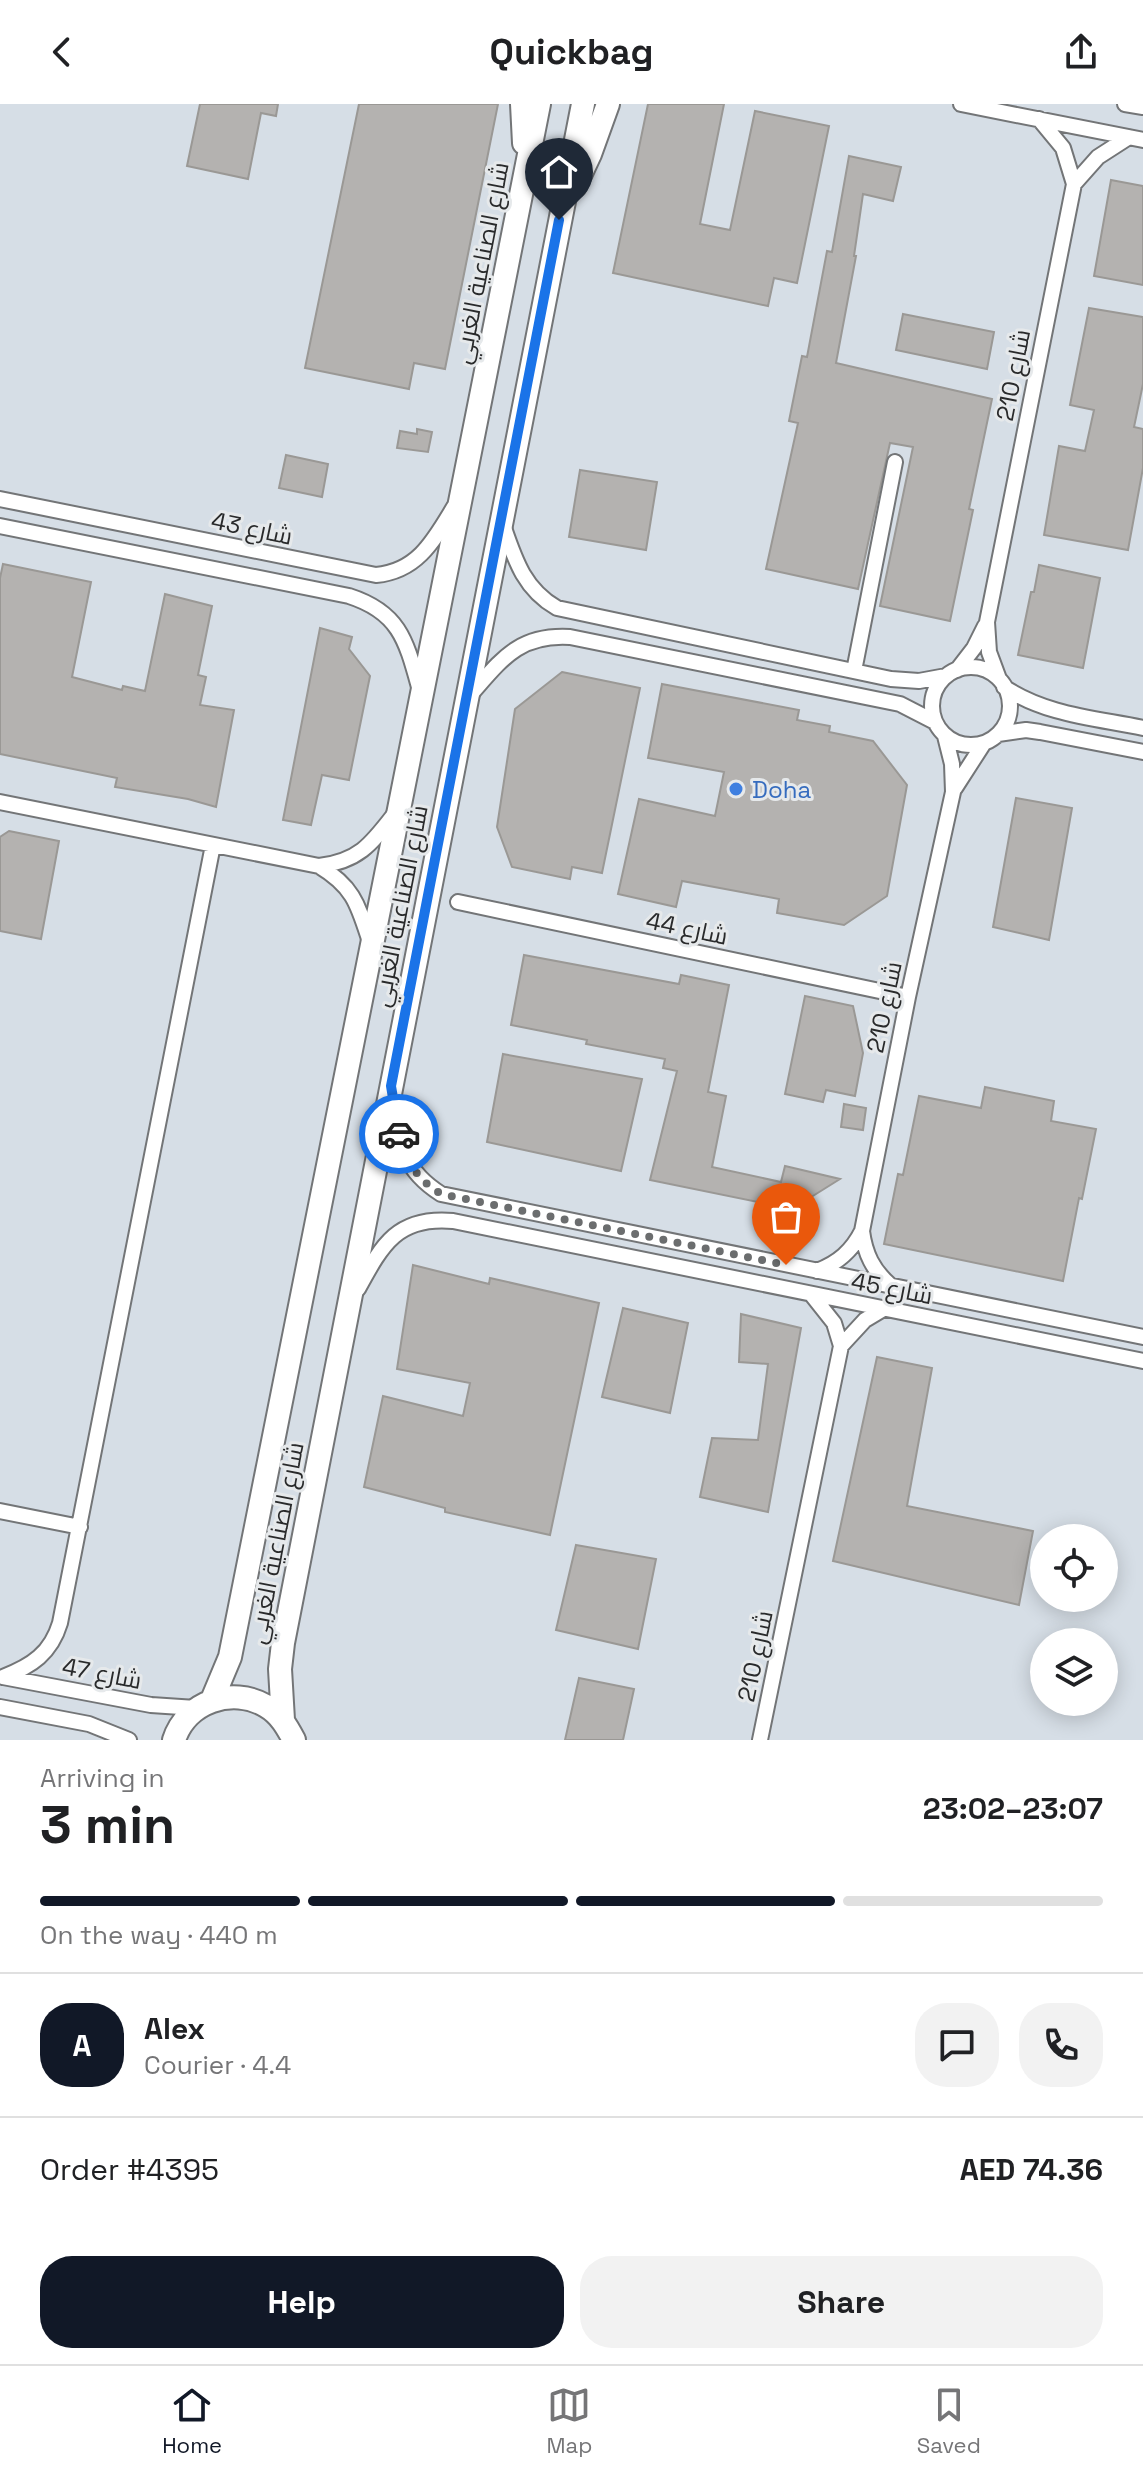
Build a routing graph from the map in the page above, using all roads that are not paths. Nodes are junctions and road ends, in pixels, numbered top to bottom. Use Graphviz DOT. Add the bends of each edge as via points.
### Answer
graph roads {
  1 [pos="522,104"];
  2 [pos="539,104"];
  3 [pos="583,104"];
  4 [pos="608,104"];
  5 [pos="961,104"];
  6 [pos="1125,104"];
  7 [pos="1143,107"];
  8 [pos="1039,119"];
  9 [pos="1136,138"];
  10 [pos="527,166"];
  11 [pos="1074,184"];
  12 [pos="559,220"];
  13 [pos="895,462"];
  14 [pos="460,496"];
  15 [pos="0,499"];
  16 [pos="501,520"];
  17 [pos="0,526"];
  18 [pos="987,622"];
  19 [pos="854,671"];
  20 [pos="951,673"];
  21 [pos="1002,683"];
  22 [pos="421,696"];
  23 [pos="468,697"];
  24 [pos="935,722"];
  25 [pos="1143,728"];
  26 [pos="998,734"];
  27 [pos="945,736"];
  28 [pos="984,743"];
  29 [pos="1143,752"];
  30 [pos="953,792"];
  31 [pos="0,802"];
  32 [pos="401,805"];
  33 [pos="213,845"];
  34 [pos="319,866"];
  35 [pos="458,902"];
  36 [pos="373,952"];
  37 [pos="908,997"];
  38 [pos="391,1086"];
  39 [pos="862,1231"];
  40 [pos="817,1271"];
  41 [pos="890,1286"];
  42 [pos="811,1294"];
  43 [pos="885,1308"];
  44 [pos="347,1311"];
  45 [pos="1143,1337"];
  46 [pos="841,1346"];
  47 [pos="1143,1361"];
  48 [pos="0,1511"];
  49 [pos="80,1527"];
  50 [pos="2,1677"];
  51 [pos="204,1704"];
  52 [pos="0,1707"];
  53 [pos="291,1735"];
  54 [pos="129,1740"];
  55 [pos="174,1740"];
  56 [pos="760,1740"];
  1 -- 10 [label="main road"];
  2 -- 10 [label="main road, شارع الصناعية الغربي"];
  3 -- 12 [label="main road, شارع الصناعية الغربي"];
  4 -- 12 [label="main road"];
  5 -- 8 [label="street"];
  6 -- 7 [label="street"];
  8 -- 9 [label="street"];
  8 -- 11 [label="street, شارع 210" via="1063,148"];
  9 -- 11 [label="street" via="1098,157"];
  10 -- 14 [label="main road, شارع الصناعية الغربي"];
  11 -- 18 [label="street, شارع 210"];
  12 -- 16 [label="main road, شارع الصناعية الغربي"];
  13 -- 19 [label="street"];
  14 -- 15 [label="street, شارع 43" via="417,560 376,575"];
  14 -- 22 [label="main road, شارع الصناعية الغربي"];
  16 -- 19 [label="street" via="526,581 557,608"];
  16 -- 23 [label="main road, شارع الصناعية الغربي"];
  17 -- 22 [label="street, شارع 43" via="368,602 393,620 407,646"];
  18 -- 20 [label="street, شارع 210" via="974,648"];
  18 -- 21 [label="street, شارع 210" via="989,652"];
  19 -- 20 [label="street" via="906,681"];
  20 -- 21 [label="street" via="975,667"];
  20 -- 24 [label="street" via="934,692"];
  21 -- 25 [label="street" via="1053,711"];
  21 -- 26 [label="street" via="1010,711"];
  22 -- 32 [label="main road, شارع الصناعية الغربي"];
  23 -- 24 [label="street" via="515,648 550,636 570,637 900,704"];
  23 -- 38 [label="main road, شارع الصناعية الغربي"];
  24 -- 27 [label="street"];
  26 -- 28 [label="street"];
  26 -- 29 [label="street" via="1040,732"];
  27 -- 28 [label="street" via="960,744"];
  27 -- 30 [label="street, شارع 210"];
  28 -- 30 [label="street, شارع 210"];
  30 -- 37 [label="street, شارع 210"];
  31 -- 33 [label="street"];
  32 -- 34 [label="street" via="364,850"];
  32 -- 36 [label="main road, شارع الصناعية الغربي"];
  33 -- 34 [label="street"];
  33 -- 49 [label="street"];
  34 -- 36 [label="street" via="355,898"];
  35 -- 37 [label="street, شارع 44"];
  36 -- 51 [label="main road, شارع الصناعية الغربي" via="230,1657"];
  37 -- 39 [label="street, شارع 210"];
  38 -- 40 [label="street, شارع 45" via="403,1152 412,1170 441,1194"];
  38 -- 44 [label="main road, شارع الصناعية الغربي"];
  39 -- 40 [label="street, شارع 210" via="839,1260"];
  39 -- 41 [label="street" via="867,1256"];
  40 -- 41 [label="street, شارع 45"];
  41 -- 45 [label="street, شارع 45"];
  42 -- 43 [label="street, شارع 45"];
  42 -- 44 [label="street, شارع 45" via="436,1220 400,1230 384,1245"];
  42 -- 46 [label="street" via="834,1323"];
  43 -- 46 [label="street" via="856,1327"];
  43 -- 47 [label="street, شارع 45"];
  44 -- 53 [label="main road, شارع الصناعية الغربي" via="283,1643 280,1669"];
  46 -- 56 [label="street, شارع 210"];
  48 -- 49 [label="street"];
  49 -- 50 [label="street" via="55,1639 38,1660"];
  50 -- 51 [label="street, شارع 47" via="151,1705"];
  51 -- 53 [label="main road" via="231,1696 251,1699 269,1707"];
  51 -- 55 [label="main road, شارع الصناعية الغربي" via="177,1730"];
  52 -- 54 [label="street" via="89,1724"];
}
